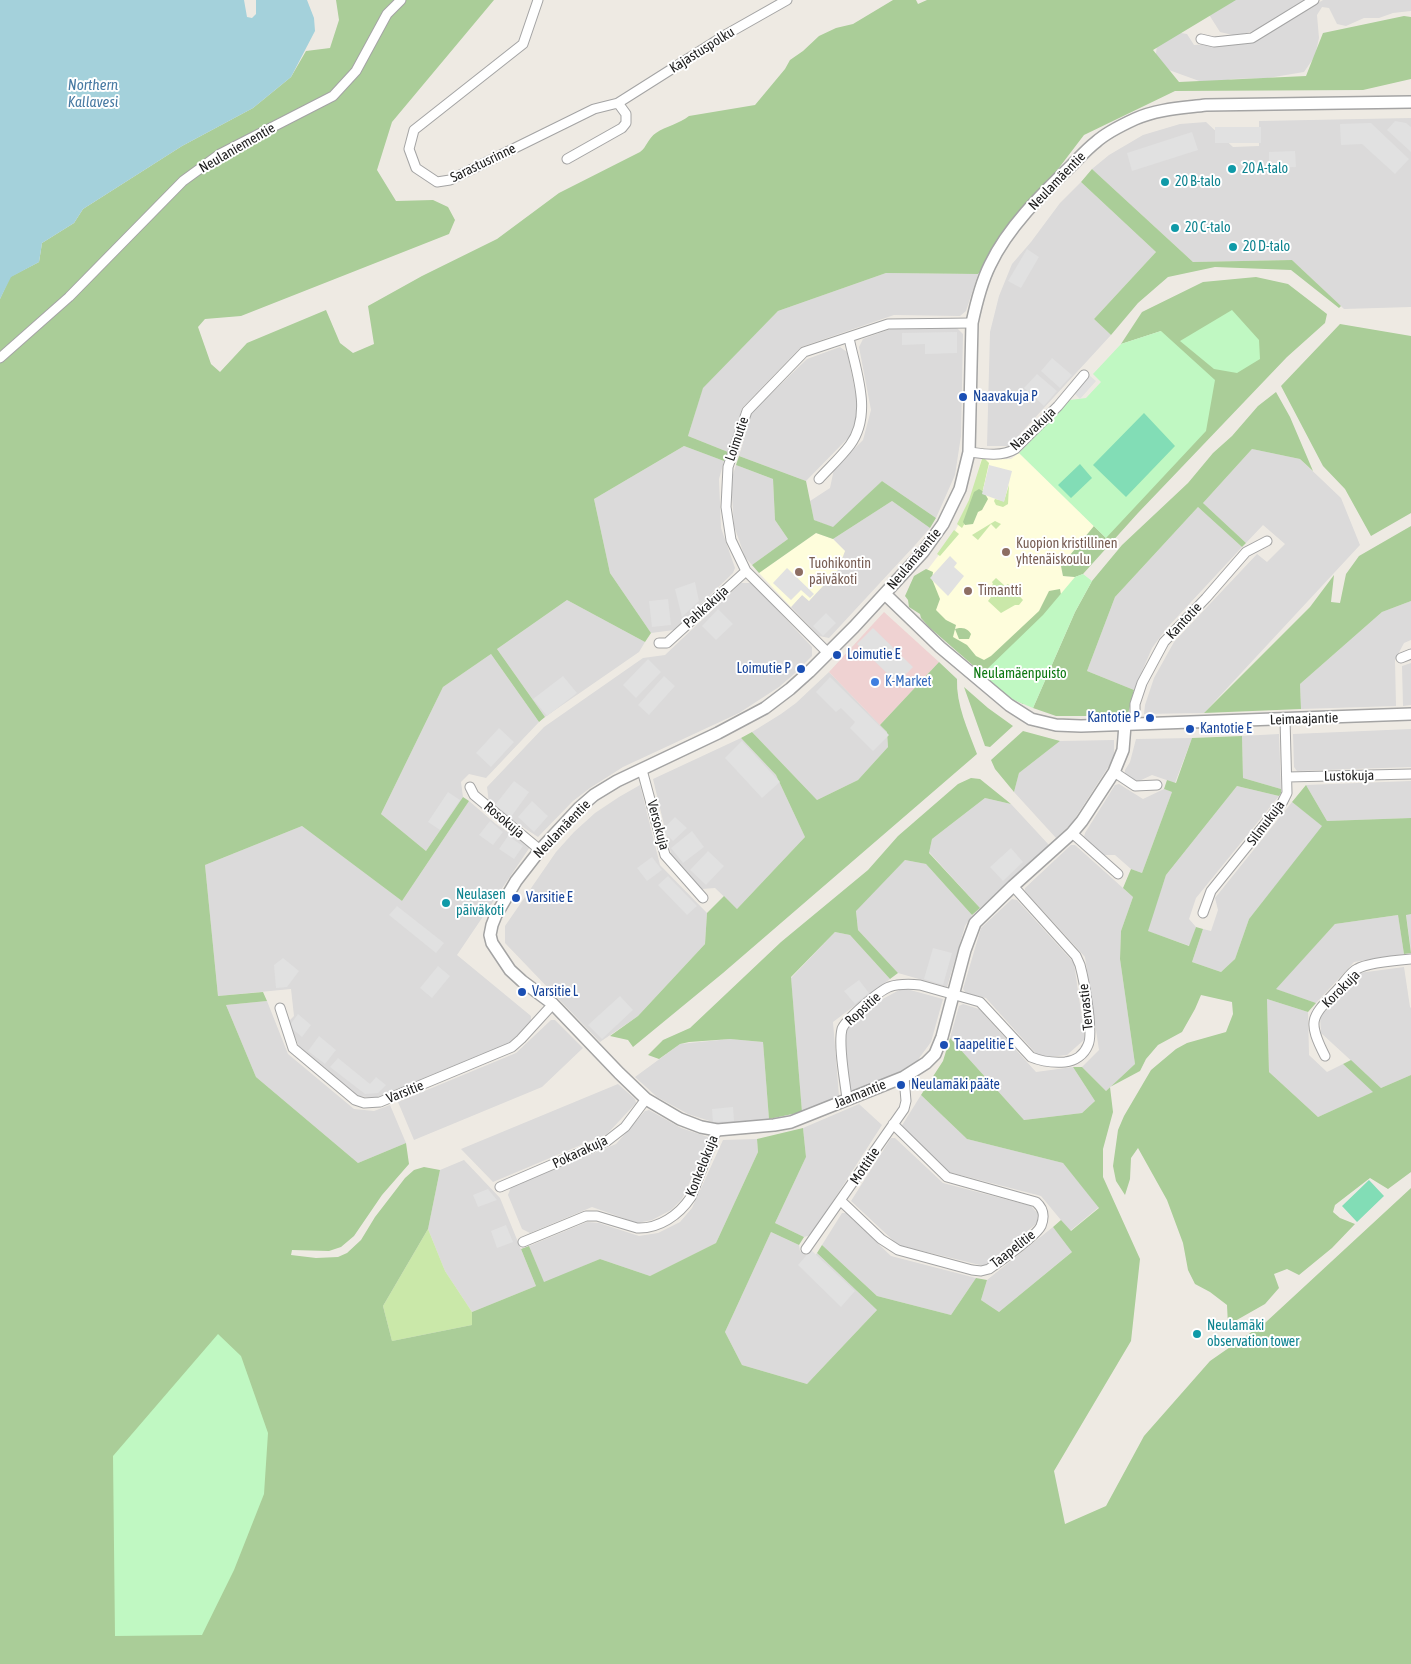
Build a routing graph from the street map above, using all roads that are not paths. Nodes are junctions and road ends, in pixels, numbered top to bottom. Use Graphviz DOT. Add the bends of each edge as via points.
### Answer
graph roads {
  1 [pos="401,0"];
  2 [pos="538,0"];
  3 [pos="788,0"];
  4 [pos="1314,0"];
  5 [pos="1201,39"];
  6 [pos="1411,102"];
  7 [pos="618,103"];
  8 [pos="567,159"];
  9 [pos="972,323"];
  10 [pos="849,338"];
  11 [pos="0,358"];
  12 [pos="1084,375"];
  13 [pos="969,452"];
  14 [pos="819,479"];
  15 [pos="1267,541"];
  16 [pos="746,571"];
  17 [pos="885,594"];
  18 [pos="663,643"];
  19 [pos="828,653"];
  20 [pos="1411,654"];
  21 [pos="1402,658"];
  22 [pos="1411,714"];
  23 [pos="1285,720"];
  24 [pos="1130,724"];
  25 [pos="642,770"];
  26 [pos="1114,772"];
  27 [pos="1411,774"];
  28 [pos="1288,777"];
  29 [pos="1157,785"];
  30 [pos="470,787"];
  31 [pos="1072,833"];
  32 [pos="540,850"];
  33 [pos="1118,874"];
  34 [pos="1014,886"];
  35 [pos="703,898"];
  36 [pos="1202,913"];
  37 [pos="492,943"];
  38 [pos="1411,959"];
  39 [pos="953,996"];
  40 [pos="553,1004"];
  41 [pos="280,1008"];
  42 [pos="1325,1056"];
  43 [pos="904,1077"];
  44 [pos="646,1099"];
  45 [pos="847,1099"];
  46 [pos="893,1124"];
  47 [pos="717,1130"];
  48 [pos="500,1187"];
  49 [pos="840,1201"];
  50 [pos="523,1242"];
  51 [pos="806,1249"];
  1 -- 11 [label="street, Neulaniementie" via="387,14 356,71 333,96 220,154 183,181 69,297"];
  2 -- 7 [label="street, Sarastusrinne" via="522,44 414,130 409,149 416,168 437,182 450,180 594,109"];
  3 -- 7 [label="street, Kajastuspolku" via="727,34"];
  4 -- 5 [label="street" via="1252,38 1214,42"];
  6 -- 9 [label="street, Neulamäentie" via="1206,105 1157,112 1119,126 1096,142 1061,175 1004,242 990,266"];
  7 -- 8 [label="street" via="626,114 622,128"];
  9 -- 10 [label="street, Loimutie" via="888,324"];
  9 -- 13 [label="street, Neulamäentie"];
  10 -- 14 [label="street" via="862,402 862,421 850,445"];
  10 -- 16 [label="street, Loimutie" via="804,352 747,411 728,467 726,507 731,540"];
  12 -- 13 [label="street, Naavakuja" via="1015,449 995,454"];
  13 -- 17 [label="street, Neulamäentie" via="960,489 943,524"];
  15 -- 24 [label="street, Kantotie" via="1246,552 1164,642 1142,683"];
  16 -- 18 [label="street, Pahkakuja"];
  16 -- 19 [label="street, Loimutie"];
  17 -- 19 [label="street, Neulamäentie"];
  17 -- 24 [label="street, Leimaajantie" via="940,647 1030,719 1056,725"];
  19 -- 25 [label="street, Neulamäentie" via="765,708"];
  20 -- 21 [label="street"];
  22 -- 23 [label="street, Leimaajantie"];
  23 -- 24 [label="street, Leimaajantie"];
  23 -- 28 [label="street, Silmukuja"];
  24 -- 26 [label="street, Jaamantie"];
  25 -- 32 [label="street, Neulamäentie" via="594,795"];
  25 -- 35 [label="street, Versokuja" via="665,855"];
  26 -- 29 [label="street" via="1135,786"];
  26 -- 31 [label="street, Jaamantie"];
  27 -- 28 [label="street, Lustokuja"];
  28 -- 36 [label="street, Silmukuja" via="1287,794 1282,804 1212,891"];
  30 -- 32 [label="street, Rosokuja" via="474,795"];
  31 -- 33 [label="street"];
  31 -- 34 [label="street, Jaamantie"];
  32 -- 37 [label="street, Neulamäentie" via="496,915 490,935"];
  34 -- 39 [label="street, Jaamantie" via="975,923"];
  34 -- 39 [label="street, Tervastie" via="1076,956 1083,976 1089,1044 1074,1061 1040,1061 1031,1057 980,1002"];
  37 -- 40 [label="street, Jaamantie" via="510,970"];
  38 -- 42 [label="street, Korokuja" via="1357,969 1326,1002 1314,1018 1315,1036"];
  39 -- 43 [label="street, Jaamantie" via="935,1054"];
  39 -- 45 [label="street, Ropsitie" via="911,984 894,986 881,992 847,1021 841,1040"];
  40 -- 41 [label="street, Varsitie" via="512,1047 380,1102 364,1103 355,1100 293,1048"];
  40 -- 44 [label="street, Jaamantie"];
  43 -- 45 [label="street, Jaamantie"];
  43 -- 46 [label="street, Mottitie" via="906,1101"];
  44 -- 47 [label="street, Jaamantie" via="680,1119"];
  44 -- 48 [label="street, Pokarakuja" via="625,1126 607,1141"];
  45 -- 47 [label="street, Jaamantie" via="791,1122"];
  46 -- 49 [label="street, Mottitie"];
  46 -- 49 [label="street, Taapelitie" via="947,1178 1036,1202 1044,1214 1040,1228 981,1272 898,1250 881,1239"];
  47 -- 50 [label="street, Konkelokuja" via="691,1197 686,1206 668,1220 637,1228 597,1216 586,1216"];
  49 -- 51 [label="street, Mottitie"];
}
